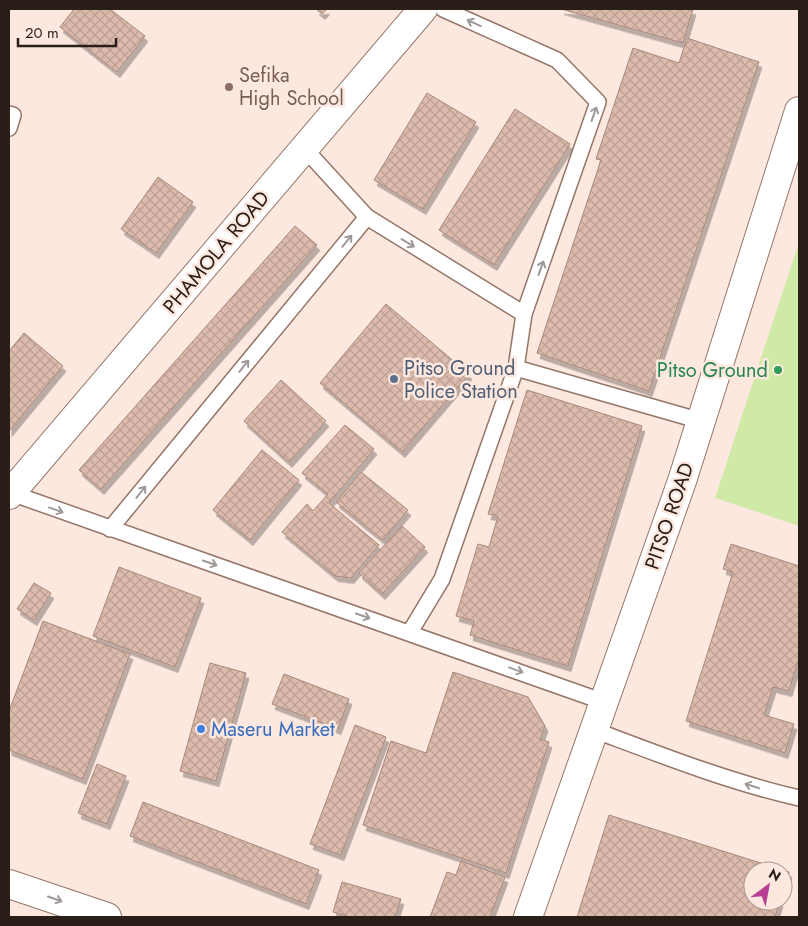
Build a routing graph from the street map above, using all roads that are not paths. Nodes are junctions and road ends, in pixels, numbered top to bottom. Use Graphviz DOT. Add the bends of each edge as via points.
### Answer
graph roads {
  1 [pos="423,9"];
  2 [pos="443,9"];
  3 [pos="799,111"];
  4 [pos="9,114"];
  5 [pos="9,128"];
  6 [pos="304,148"];
  7 [pos="367,217"];
  8 [pos="524,314"];
  9 [pos="516,368"];
  10 [pos="701,421"];
  11 [pos="10,494"];
  12 [pos="110,529"];
  13 [pos="410,632"];
  14 [pos="604,702"];
  15 [pos="594,730"];
  16 [pos="799,798"];
  17 [pos="9,884"];
  18 [pos="107,917"];
  19 [pos="528,917"];
  1 -- 6 [label="street, PHAMOLA ROAD"];
  8 -- 2 [label="lane, one-way" via="598,102 556,60"];
  3 -- 10 [label="street, PITSO ROAD"];
  4 -- 5 [label="lane" via="13,115"];
  6 -- 7 [label="lane"];
  6 -- 11 [label="street, PHAMOLA ROAD"];
  7 -- 8 [label="lane, one-way"];
  12 -- 7 [label="lane, one-way"];
  8 -- 9 [label="lane"];
  9 -- 10 [label="lane"];
  9 -- 13 [label="lane" via="442,580"];
  10 -- 14 [label="street, PITSO ROAD"];
  11 -- 12 [label="lane, one-way"];
  12 -- 13 [label="lane, one-way"];
  13 -- 14 [label="lane, one-way"];
  14 -- 15 [label="street, PITSO ROAD"];
  16 -- 15 [label="lane, one-way" via="725,777"];
  15 -- 19 [label="street, PITSO ROAD"];
  17 -- 18 [label="street, one-way"];
}
